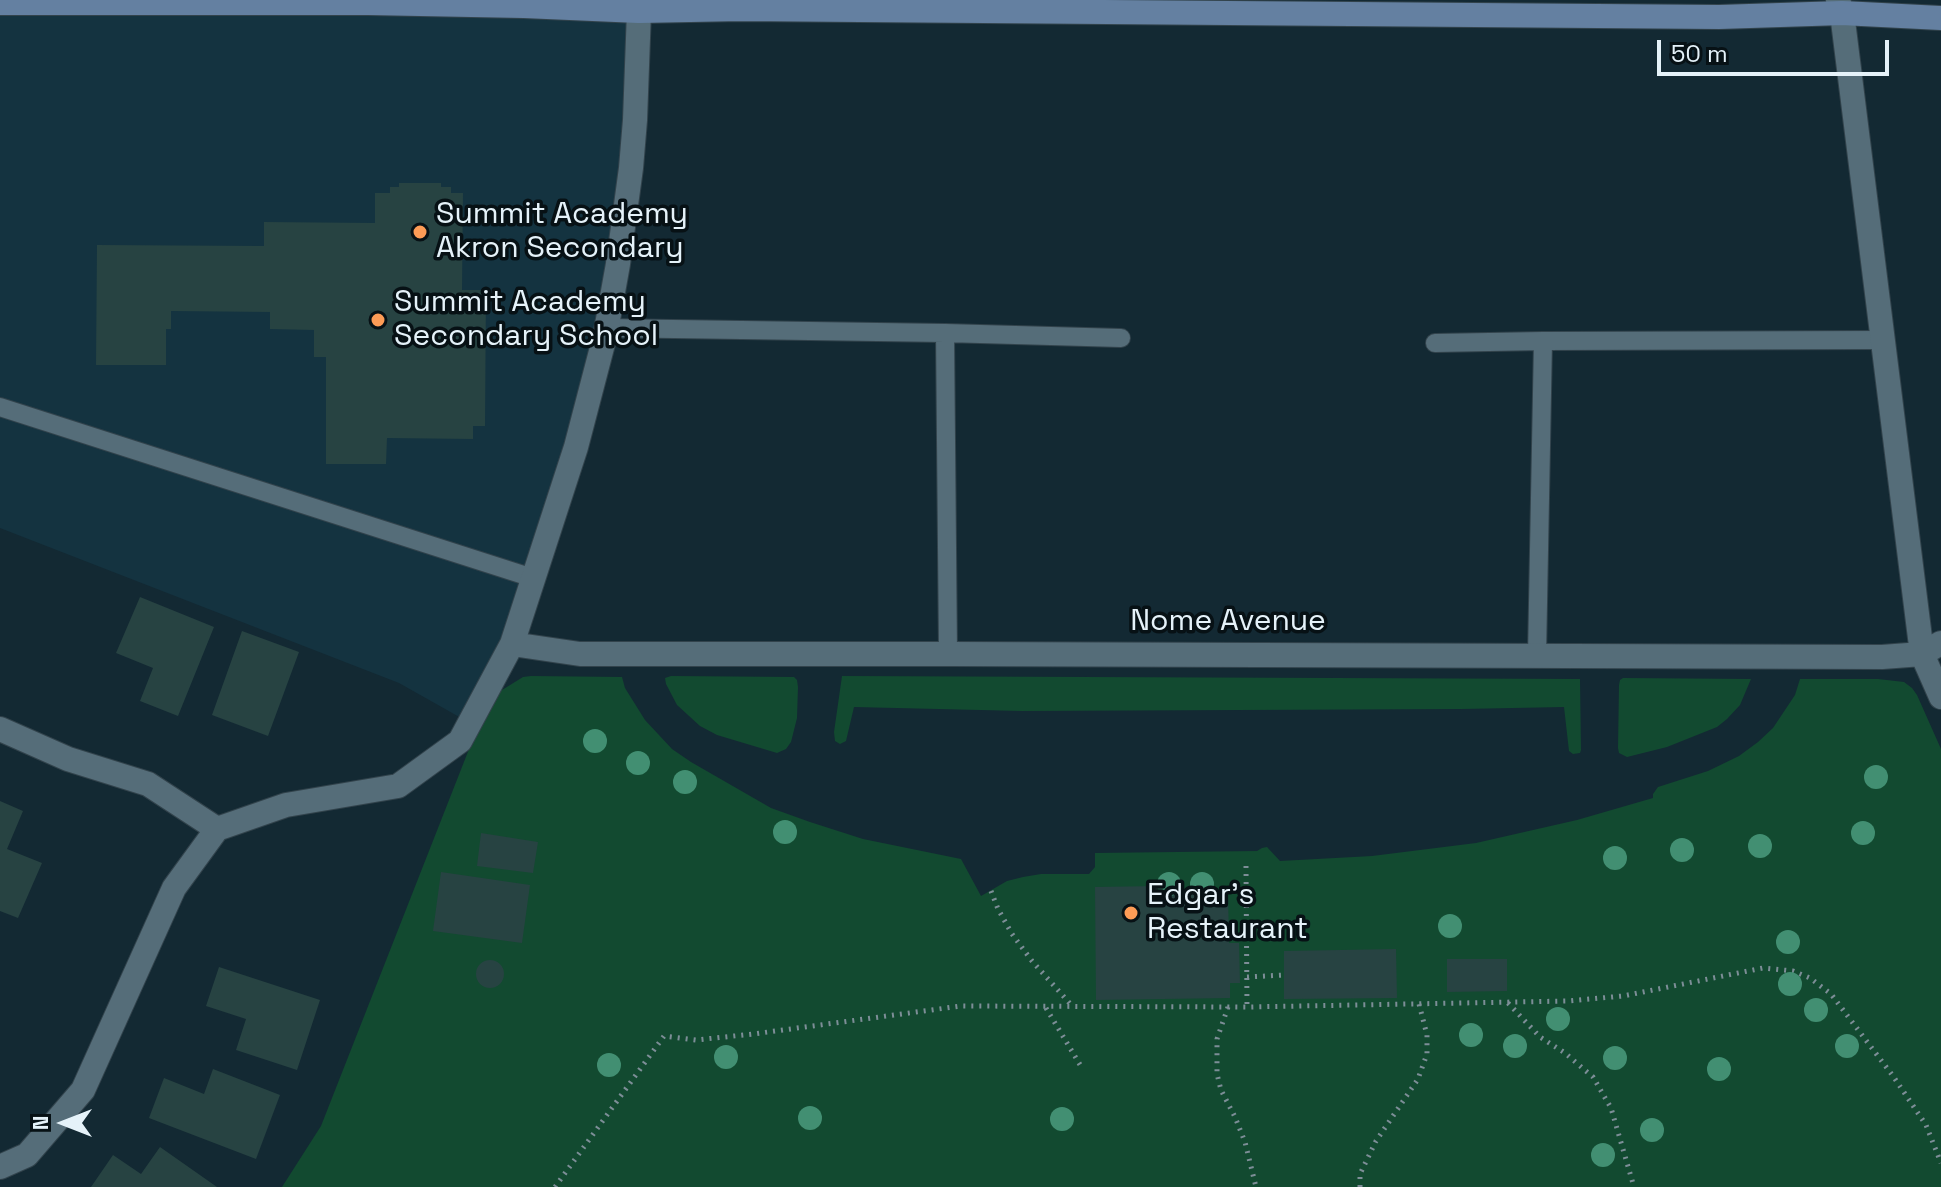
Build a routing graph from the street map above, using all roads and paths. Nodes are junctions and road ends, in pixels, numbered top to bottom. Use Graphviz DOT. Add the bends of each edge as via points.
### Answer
graph roads {
  1 [pos="14,2"];
  2 [pos="238,2"];
  3 [pos="368,2"];
  4 [pos="1840,7"];
  5 [pos="639,11"];
  6 [pos="1941,18"];
  7 [pos="606,328"];
  8 [pos="945,333"];
  9 [pos="1121,338"];
  10 [pos="1883,340"];
  11 [pos="1543,341"];
  12 [pos="1435,343"];
  13 [pos="0,407"];
  14 [pos="533,578"];
  15 [pos="512,644"];
  16 [pos="1932,648"];
  17 [pos="948,654"];
  18 [pos="1537,655"];
  19 [pos="1941,697"];
  20 [pos="0,729"];
  21 [pos="217,829"];
  22 [pos="1246,866"];
  23 [pos="991,891"];
  24 [pos="1284,975"];
  25 [pos="1247,977"];
  26 [pos="1508,1002"];
  27 [pos="1419,1004"];
  28 [pos="1045,1007"];
  29 [pos="1073,1007"];
  30 [pos="1228,1007"];
  31 [pos="1247,1007"];
  32 [pos="1082,1068"];
  33 [pos="1941,1163"];
  34 [pos="0,1167"];
  35 [pos="555,1187"];
  36 [pos="1256,1187"];
  37 [pos="1360,1187"];
  38 [pos="1634,1187"];
  1 -- 2 [label="main road"];
  2 -- 3 [label="main road"];
  3 -- 5 [label="main road"];
  4 -- 5 [label="main road" via="1719,17"];
  4 -- 6 [label="main road"];
  4 -- 10 [label="street"];
  5 -- 7 [label="street" via="631,168"];
  7 -- 8 [label="lane"];
  7 -- 14 [label="street" via="576,447"];
  8 -- 9 [label="lane"];
  8 -- 17 [label="lane"];
  10 -- 11 [label="lane"];
  10 -- 16 [label="street"];
  11 -- 12 [label="lane"];
  11 -- 18 [label="lane"];
  13 -- 14 [label="lane"];
  14 -- 15 [label="street"];
  15 -- 17 [label="street, Nome Avenue" via="580,654"];
  15 -- 21 [label="street" via="460,741 398,786 286,805"];
  16 -- 18 [label="street, Nome Avenue" via="1882,657"];
  16 -- 19 [label="street"];
  17 -- 18 [label="street, Nome Avenue"];
  20 -- 21 [label="street" via="68,759 148,784"];
  21 -- 34 [label="street" via="174,888 83,1090 27,1155"];
  22 -- 25 [label="path"];
  23 -- 29 [label="path" via="1012,934"];
  24 -- 25 [label="path"];
  25 -- 31 [label="path"];
  26 -- 27 [label="path"];
  26 -- 33 [label="path" via="1623,996 1763,968 1793,971 1831,994 1926,1125"];
  26 -- 38 [label="path" via="1540,1037 1593,1077 1611,1108"];
  27 -- 31 [label="path"];
  27 -- 37 [label="path" via="1427,1054 1418,1079 1376,1141 1360,1174"];
  28 -- 29 [label="path"];
  28 -- 32 [label="path"];
  28 -- 35 [label="path" via="961,1006 696,1040 664,1036"];
  29 -- 30 [label="path"];
  30 -- 31 [label="path"];
  30 -- 36 [label="path" via="1217,1039 1217,1074 1245,1142"];
}
